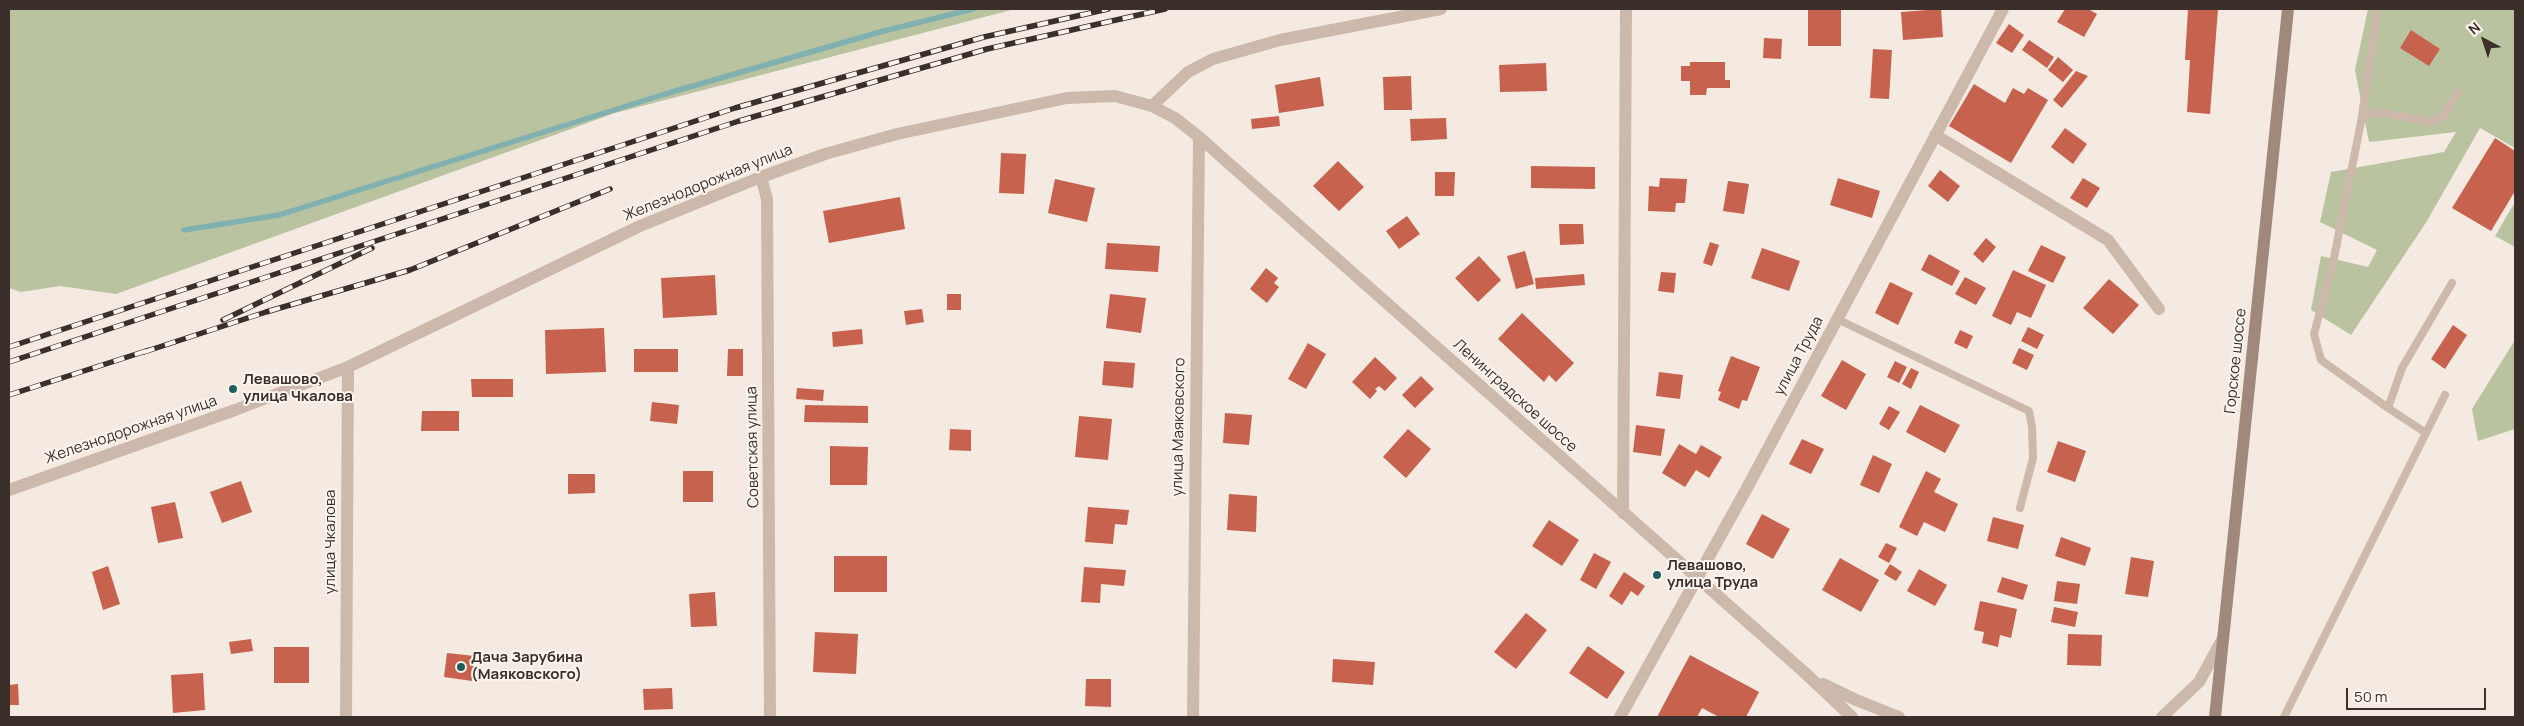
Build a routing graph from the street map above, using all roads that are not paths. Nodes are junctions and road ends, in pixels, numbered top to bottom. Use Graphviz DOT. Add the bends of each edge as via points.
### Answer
graph roads {
  1 [pos="1441,9"];
  2 [pos="1626,9"];
  3 [pos="2003,9"];
  4 [pos="2288,9"];
  5 [pos="2378,9"];
  6 [pos="2458,92"];
  7 [pos="1152,106"];
  8 [pos="2361,122"];
  9 [pos="1935,135"];
  10 [pos="1198,136"];
  11 [pos="762,177"];
  12 [pos="2452,283"];
  13 [pos="2159,309"];
  14 [pos="1837,319"];
  15 [pos="348,366"];
  16 [pos="2445,395"];
  17 [pos="2388,408"];
  18 [pos="2426,433"];
  19 [pos="9,490"];
  20 [pos="2020,508"];
  21 [pos="1622,513"];
  22 [pos="1696,578"];
  23 [pos="2224,636"];
  24 [pos="1804,672"];
  25 [pos="346,717"];
  26 [pos="770,717"];
  27 [pos="1193,717"];
  28 [pos="1620,717"];
  29 [pos="1852,717"];
  30 [pos="1899,717"];
  31 [pos="2162,717"];
  32 [pos="2215,717"];
  33 [pos="2284,717"];
  1 -- 7 [label="street" via="1280,40 1213,59 1188,72"];
  2 -- 21 [label="street"];
  3 -- 9 [label="street, улица Труда"];
  4 -- 23 [label="main road, Горское шоссе"];
  5 -- 8 [label="lane"];
  6 -- 8 [label="lane" via="2444,116 2430,122 2380,112 2368,115"];
  7 -- 10 [label="street, Ленинградское шоссе" via="1175,118"];
  7 -- 11 [label="street, Железнодорожная улица" via="1115,96 1067,98 897,134 825,154"];
  8 -- 17 [label="lane" via="2334,258 2314,334 2321,360"];
  9 -- 13 [label="street" via="2108,240"];
  9 -- 14 [label="street, улица Труда"];
  10 -- 21 [label="street, Ленинградское шоссе"];
  10 -- 27 [label="street, улица Маяковского"];
  11 -- 15 [label="street, Железнодорожная улица" via="640,226"];
  11 -- 26 [label="street, Советская улица" via="767,199"];
  12 -- 17 [label="lane" via="2402,368"];
  14 -- 20 [label="lane" via="2028,411 2033,458"];
  14 -- 22 [label="street, улица Труда"];
  15 -- 19 [label="street, Железнодорожная улица" via="235,410"];
  15 -- 25 [label="street, улица Чкалова"];
  16 -- 18 [label="lane"];
  17 -- 18 [label="lane"];
  18 -- 33 [label="lane"];
  21 -- 22 [label="street, Ленинградское шоссе"];
  22 -- 24 [label="street, Ленинградское шоссе"];
  22 -- 28 [label="street, улица Труда"];
  23 -- 31 [label="street" via="2199,682"];
  23 -- 32 [label="main road, Горское шоссе"];
  24 -- 29 [label="street, Ленинградское шоссе"];
  24 -- 30 [label="street" via="1856,700"];
}
